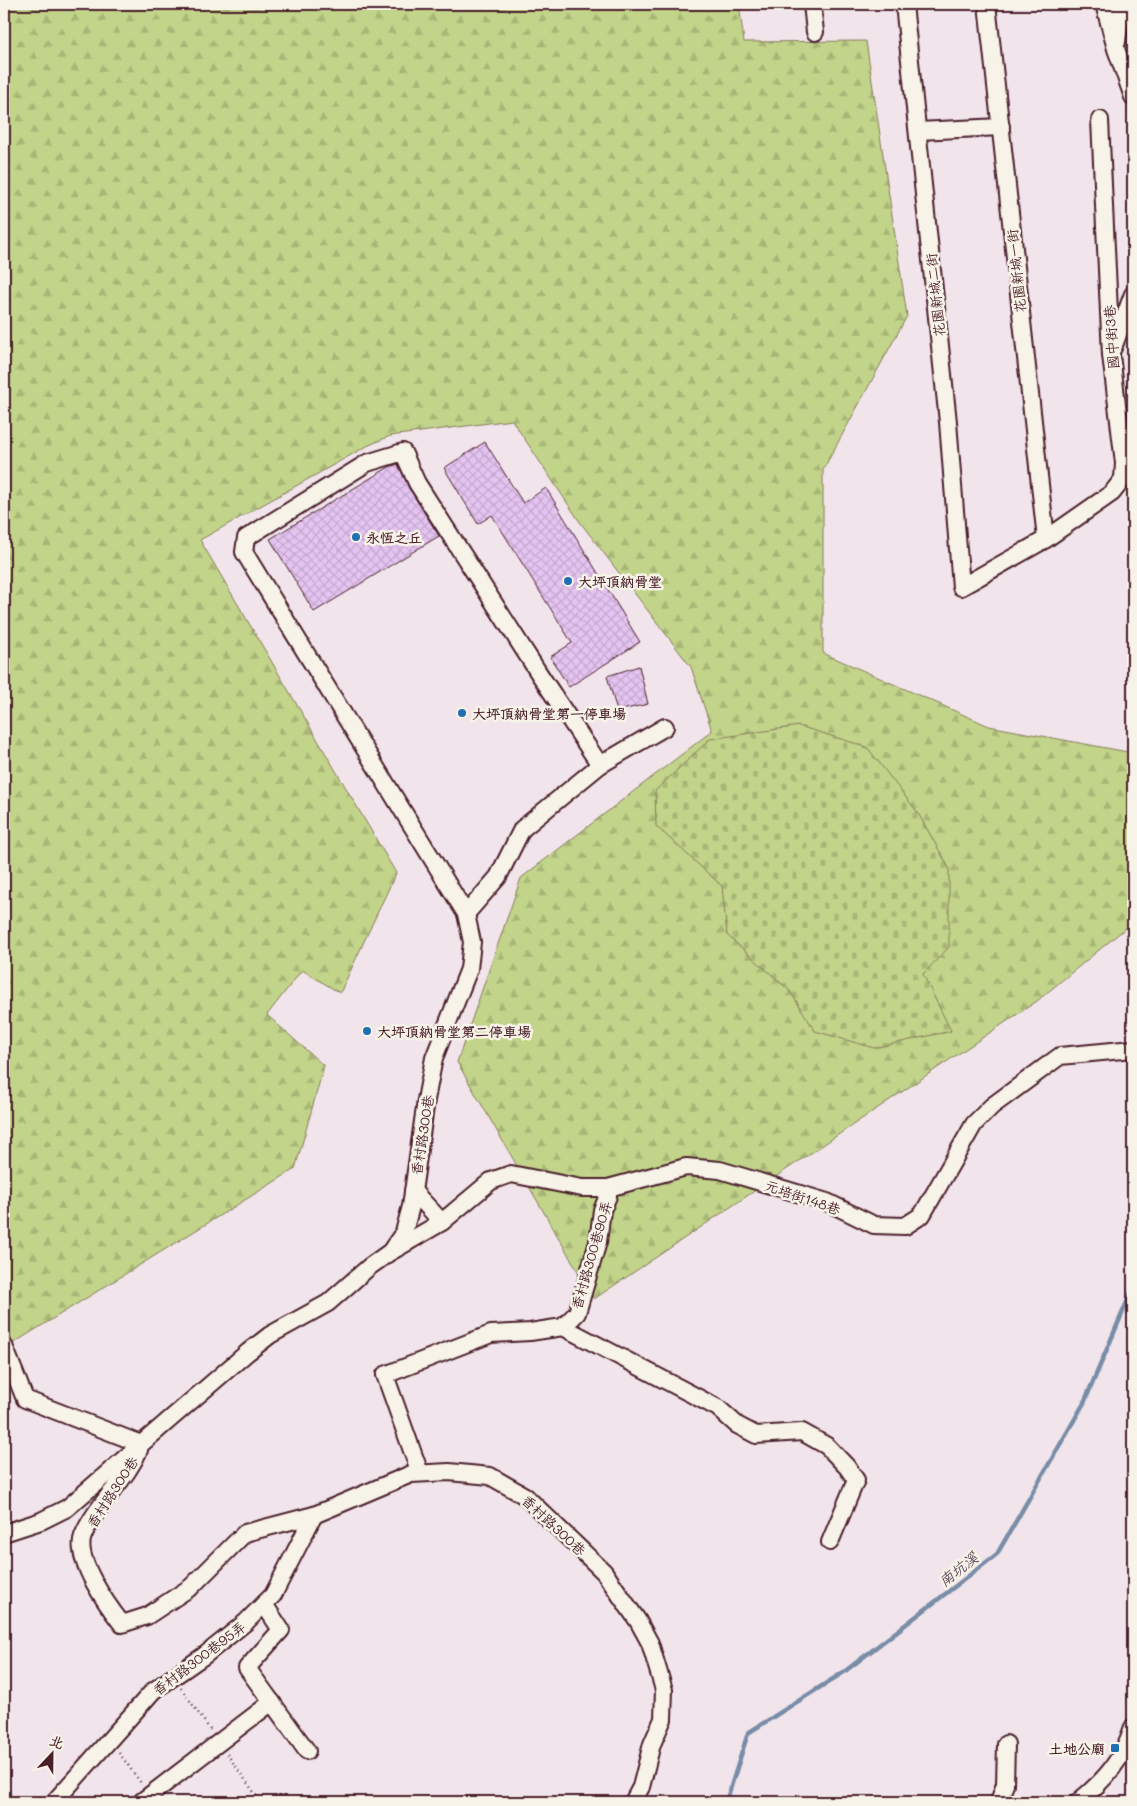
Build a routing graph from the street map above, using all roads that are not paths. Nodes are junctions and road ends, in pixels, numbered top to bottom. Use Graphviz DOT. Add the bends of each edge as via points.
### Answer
graph roads {
  1 [pos="812,4"];
  2 [pos="904,4"];
  3 [pos="987,4"];
  4 [pos="1104,4"];
  5 [pos="1122,4"];
  6 [pos="815,32"];
  7 [pos="1116,49"];
  8 [pos="1133,97"];
  9 [pos="1100,120"];
  10 [pos="1001,127"];
  11 [pos="918,131"];
  12 [pos="1133,294"];
  13 [pos="1111,355"];
  14 [pos="1046,539"];
  15 [pos="961,587"];
  16 [pos="665,727"];
  17 [pos="600,765"];
  18 [pos="466,914"];
  19 [pos="1133,1049"];
  20 [pos="608,1188"];
  21 [pos="413,1191"];
  22 [pos="442,1222"];
  23 [pos="390,1252"];
  24 [pos="563,1327"];
  25 [pos="4,1346"];
  26 [pos="141,1444"];
  27 [pos="420,1473"];
  28 [pos="314,1515"];
  29 [pos="4,1533"];
  30 [pos="830,1542"];
  31 [pos="264,1604"];
  32 [pos="272,1702"];
  33 [pos="1133,1727"];
  34 [pos="1006,1744"];
  35 [pos="307,1751"];
  36 [pos="146,1798"];
  37 [pos="55,1802"];
  38 [pos="633,1802"];
  39 [pos="999,1802"];
  40 [pos="1078,1802"];
  1 -- 6 [label="street"];
  2 -- 11 [label="street, 花園新城二街"];
  3 -- 10 [label="street, 花園新城一街"];
  4 -- 7 [label="street"];
  5 -- 7 [label="street"];
  7 -- 8 [label="street"];
  9 -- 13 [label="street, 國中街3巷"];
  10 -- 11 [label="street"];
  10 -- 14 [label="street, 花園新城一街"];
  11 -- 15 [label="street, 花園新城二街" via="948,422"];
  12 -- 13 [label="street"];
  13 -- 14 [label="street, 國中街3巷" via="1124,463 1123,479 1112,493"];
  14 -- 15 [label="street, 國中街3巷"];
  16 -- 17 [label="street"];
  17 -- 18 [label="street" via="522,829 498,876"];
  17 -- 18 [label="street, 香村路300巷" via="418,483 402,452 367,463 246,538 244,552"];
  18 -- 21 [label="street, 香村路300巷" via="472,942 469,969 434,1058"];
  19 -- 20 [label="street, 元培街148巷" via="1060,1056 992,1106 974,1124 922,1215 905,1226 874,1226 827,1202 720,1170 686,1167"];
  20 -- 22 [label="street, 元培街148巷" via="582,1188 511,1174 491,1181"];
  20 -- 24 [label="street, 香村路300巷90弄" via="598,1242 577,1313"];
  21 -- 22 [label="street"];
  21 -- 23 [label="street, 香村路300巷" via="404,1232"];
  22 -- 23 [label="street, 元培街148巷"];
  23 -- 26 [label="street, 香村路300巷" via="328,1303 255,1346"];
  24 -- 27 [label="street" via="491,1334 385,1375"];
  24 -- 30 [label="street" via="718,1408 737,1425 756,1435 802,1432 827,1446 856,1480"];
  25 -- 26 [label="street" via="25,1399"];
  26 -- 28 [label="street, 香村路300巷" via="133,1464 82,1537 83,1561 122,1624 147,1616 191,1587 245,1532"];
  26 -- 29 [label="street" via="67,1508"];
  27 -- 28 [label="street, 香村路300巷" via="410,1474"];
  27 -- 38 [label="street, 香村路300巷" via="490,1476 525,1496 604,1572 638,1621 650,1644 664,1690 662,1719"];
  28 -- 31 [label="street, 香村路300巷95弄" via="273,1595"];
  31 -- 32 [label="street" via="282,1630 247,1668"];
  31 -- 37 [label="street, 香村路300巷95弄" via="205,1655 153,1691"];
  32 -- 35 [label="street"];
  32 -- 36 [label="street"];
  33 -- 40 [label="street" via="1115,1764 1101,1783"];
  34 -- 39 [label="street" via="1005,1784"];
}
